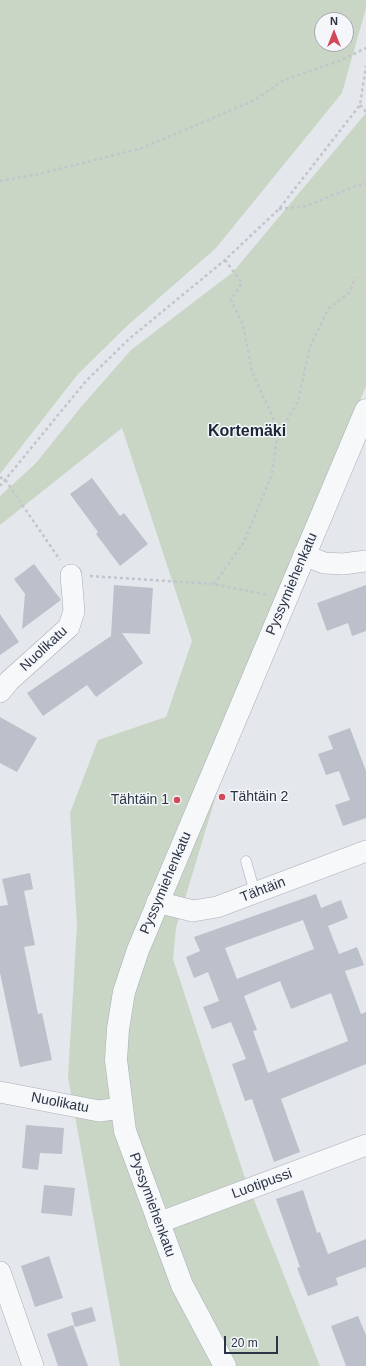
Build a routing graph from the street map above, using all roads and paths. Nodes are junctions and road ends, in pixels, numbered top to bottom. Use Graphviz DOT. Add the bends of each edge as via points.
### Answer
graph roads {
  1 [pos="366,48"];
  2 [pos="366,66"];
  3 [pos="360,105"];
  4 [pos="366,112"];
  5 [pos="0,181"];
  6 [pos="366,184"];
  7 [pos="279,210"];
  8 [pos="225,260"];
  9 [pos="355,277"];
  10 [pos="366,410"];
  11 [pos="277,436"];
  12 [pos="0,477"];
  13 [pos="6,481"];
  14 [pos="0,486"];
  15 [pos="304,555"];
  16 [pos="366,561"];
  17 [pos="71,575"];
  18 [pos="214,584"];
  19 [pos="286,599"];
  20 [pos="0,692"];
  21 [pos="366,851"];
  22 [pos="246,861"];
  23 [pos="255,893"];
  24 [pos="157,902"];
  25 [pos="0,1092"];
  26 [pos="121,1108"];
  27 [pos="366,1146"];
  28 [pos="158,1223"];
  29 [pos="0,1272"];
  30 [pos="33,1366"];
  31 [pos="225,1366"];
  1 -- 5 [label="path" via="340,61 284,80 253,100 142,148 39,174"];
  2 -- 3 [label="path"];
  3 -- 4 [label="path"];
  3 -- 7 [label="path"];
  6 -- 7 [label="path" via="306,206"];
  7 -- 8 [label="path"];
  8 -- 11 [label="path" via="242,283 232,300 243,325 252,372 272,417"];
  8 -- 13 [label="path" via="129,339 86,381"];
  9 -- 11 [label="path" via="350,292 328,309 310,347 298,401"];
  10 -- 15 [label="street, Pyssymiehenkatu"];
  11 -- 18 [label="path" via="272,474 244,542"];
  12 -- 13 [label="path"];
  13 -- 14 [label="path"];
  13 -- 17 [label="path"];
  15 -- 16 [label="street" via="324,563"];
  15 -- 19 [label="street, Pyssymiehenkatu"];
  17 -- 18 [label="path"];
  17 -- 20 [label="street, Nuolikatu" via="74,611 69,627"];
  18 -- 19 [label="path"];
  19 -- 24 [label="street, Pyssymiehenkatu"];
  21 -- 23 [label="street, Tähtäin"];
  22 -- 23 [label="lane"];
  23 -- 24 [label="street, Tähtäin" via="205,910 175,908"];
  24 -- 26 [label="street, Pyssymiehenkatu" via="138,950 123,999 116,1060"];
  25 -- 26 [label="street, Nuolikatu" via="99,1110"];
  26 -- 28 [label="street, Pyssymiehenkatu" via="125,1130"];
  27 -- 28 [label="street, Luotipussi"];
  28 -- 31 [label="street, Pyssymiehenkatu" via="182,1285"];
  29 -- 30 [label="street"];
}
